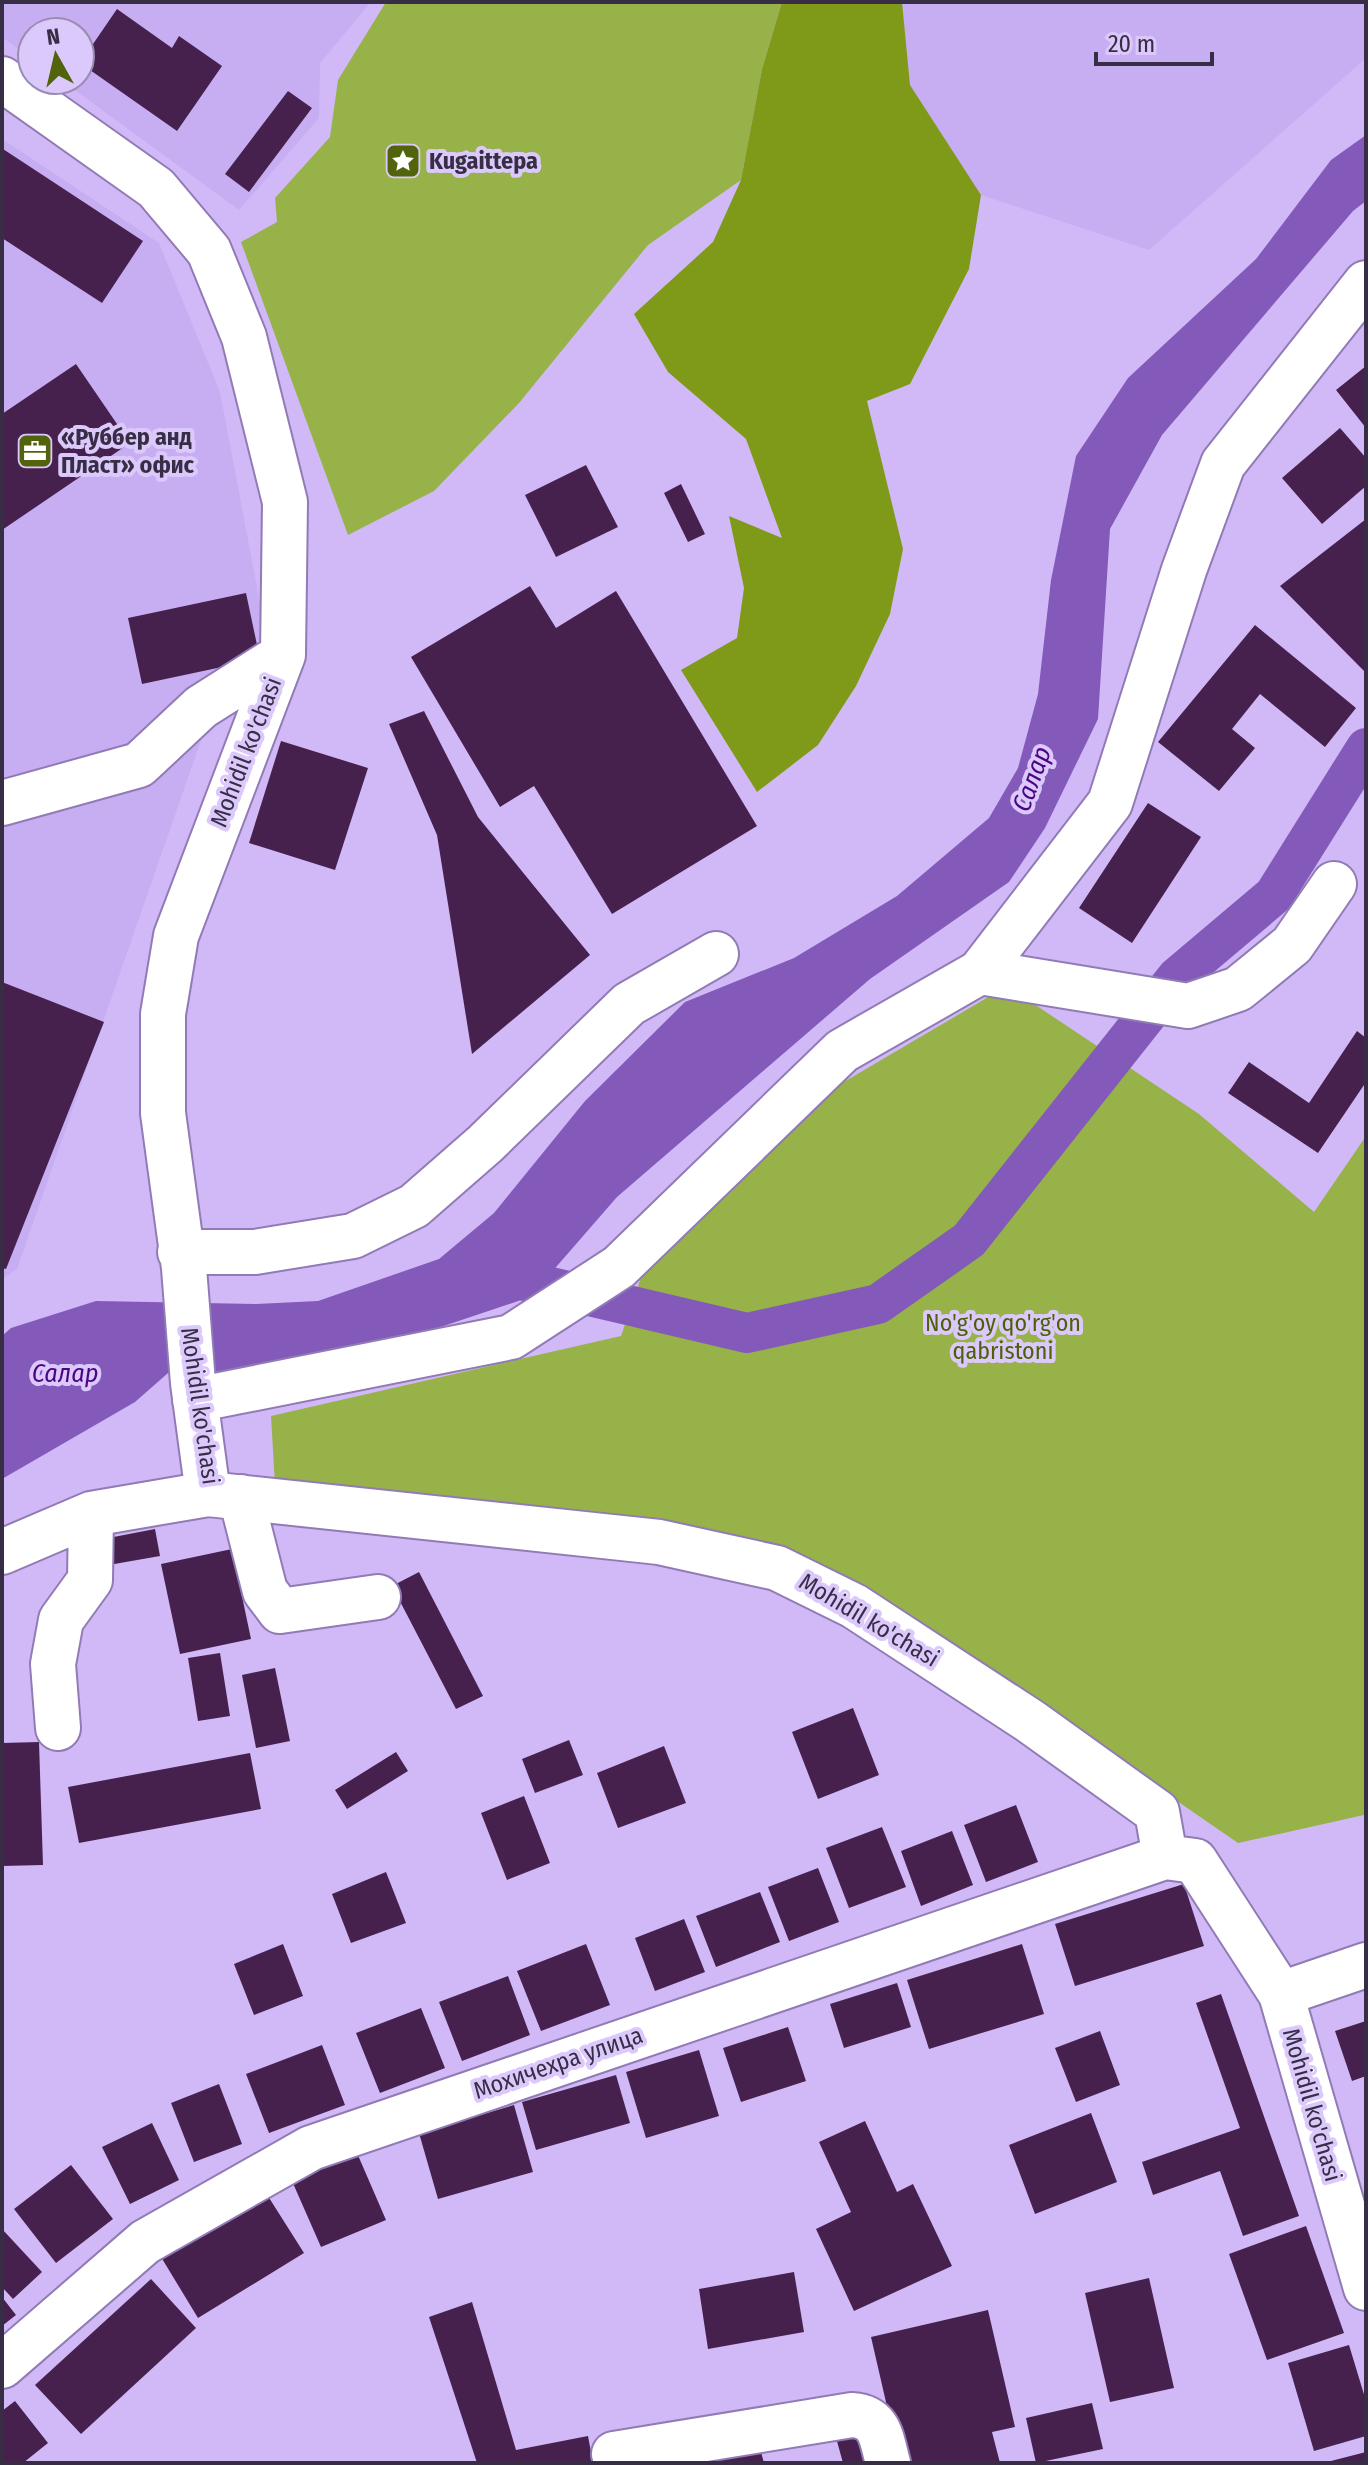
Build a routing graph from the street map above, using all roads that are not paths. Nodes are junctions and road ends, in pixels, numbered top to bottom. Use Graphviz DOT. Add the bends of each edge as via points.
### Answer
graph roads {
  1 [pos="2,79"];
  2 [pos="1366,283"];
  3 [pos="283,655"];
  4 [pos="2,803"];
  5 [pos="1334,884"];
  6 [pos="716,954"];
  7 [pos="980,972"];
  8 [pos="182,1260"];
  9 [pos="194,1392"];
  10 [pos="224,1496"];
  11 [pos="91,1514"];
  12 [pos="2,1552"];
  13 [pos="378,1597"];
  14 [pos="58,1728"];
  15 [pos="1165,1857"];
  16 [pos="1366,1965"];
  17 [pos="1281,1994"];
  18 [pos="1366,2288"];
  19 [pos="2,2366"];
  20 [pos="614,2454"];
  21 [pos="888,2463"];
  1 -- 3 [label="street, Mohidil ko'chasi" via="156,188 209,251 244,337 285,502"];
  2 -- 7 [label="street" via="1223,464 1110,803"];
  3 -- 4 [label="street" via="201,707 139,765"];
  3 -- 8 [label="street, Mohidil ko'chasi" via="176,936 163,1014 163,1113"];
  5 -- 7 [label="street" via="1292,945 1238,989 1188,1006"];
  6 -- 8 [label="street" via="629,1004 414,1206 353,1236"];
  7 -- 9 [label="street" via="842,1051 619,1267 511,1337"];
  8 -- 9 [label="street, Mohidil ko'chasi"];
  9 -- 10 [label="street, Mohidil ko'chasi"];
  10 -- 11 [label="street"];
  10 -- 13 [label="street" via="265,1591 280,1611"];
  10 -- 15 [label="street, Mohidil ko'chasi" via="659,1542 777,1568 854,1606 1157,1812"];
  11 -- 12 [label="street"];
  11 -- 14 [label="street" via="90,1580 61,1620 53,1664"];
  15 -- 17 [label="street, Mohidil ko'chasi" via="1195,1861"];
  15 -- 19 [label="street, Мохичехра улица" via="311,2148 145,2242"];
  16 -- 17 [label="street"];
  17 -- 18 [label="street, Mohidil ko'chasi"];
  20 -- 21 [label="street" via="852,2415 869,2416 877,2425"];
}
